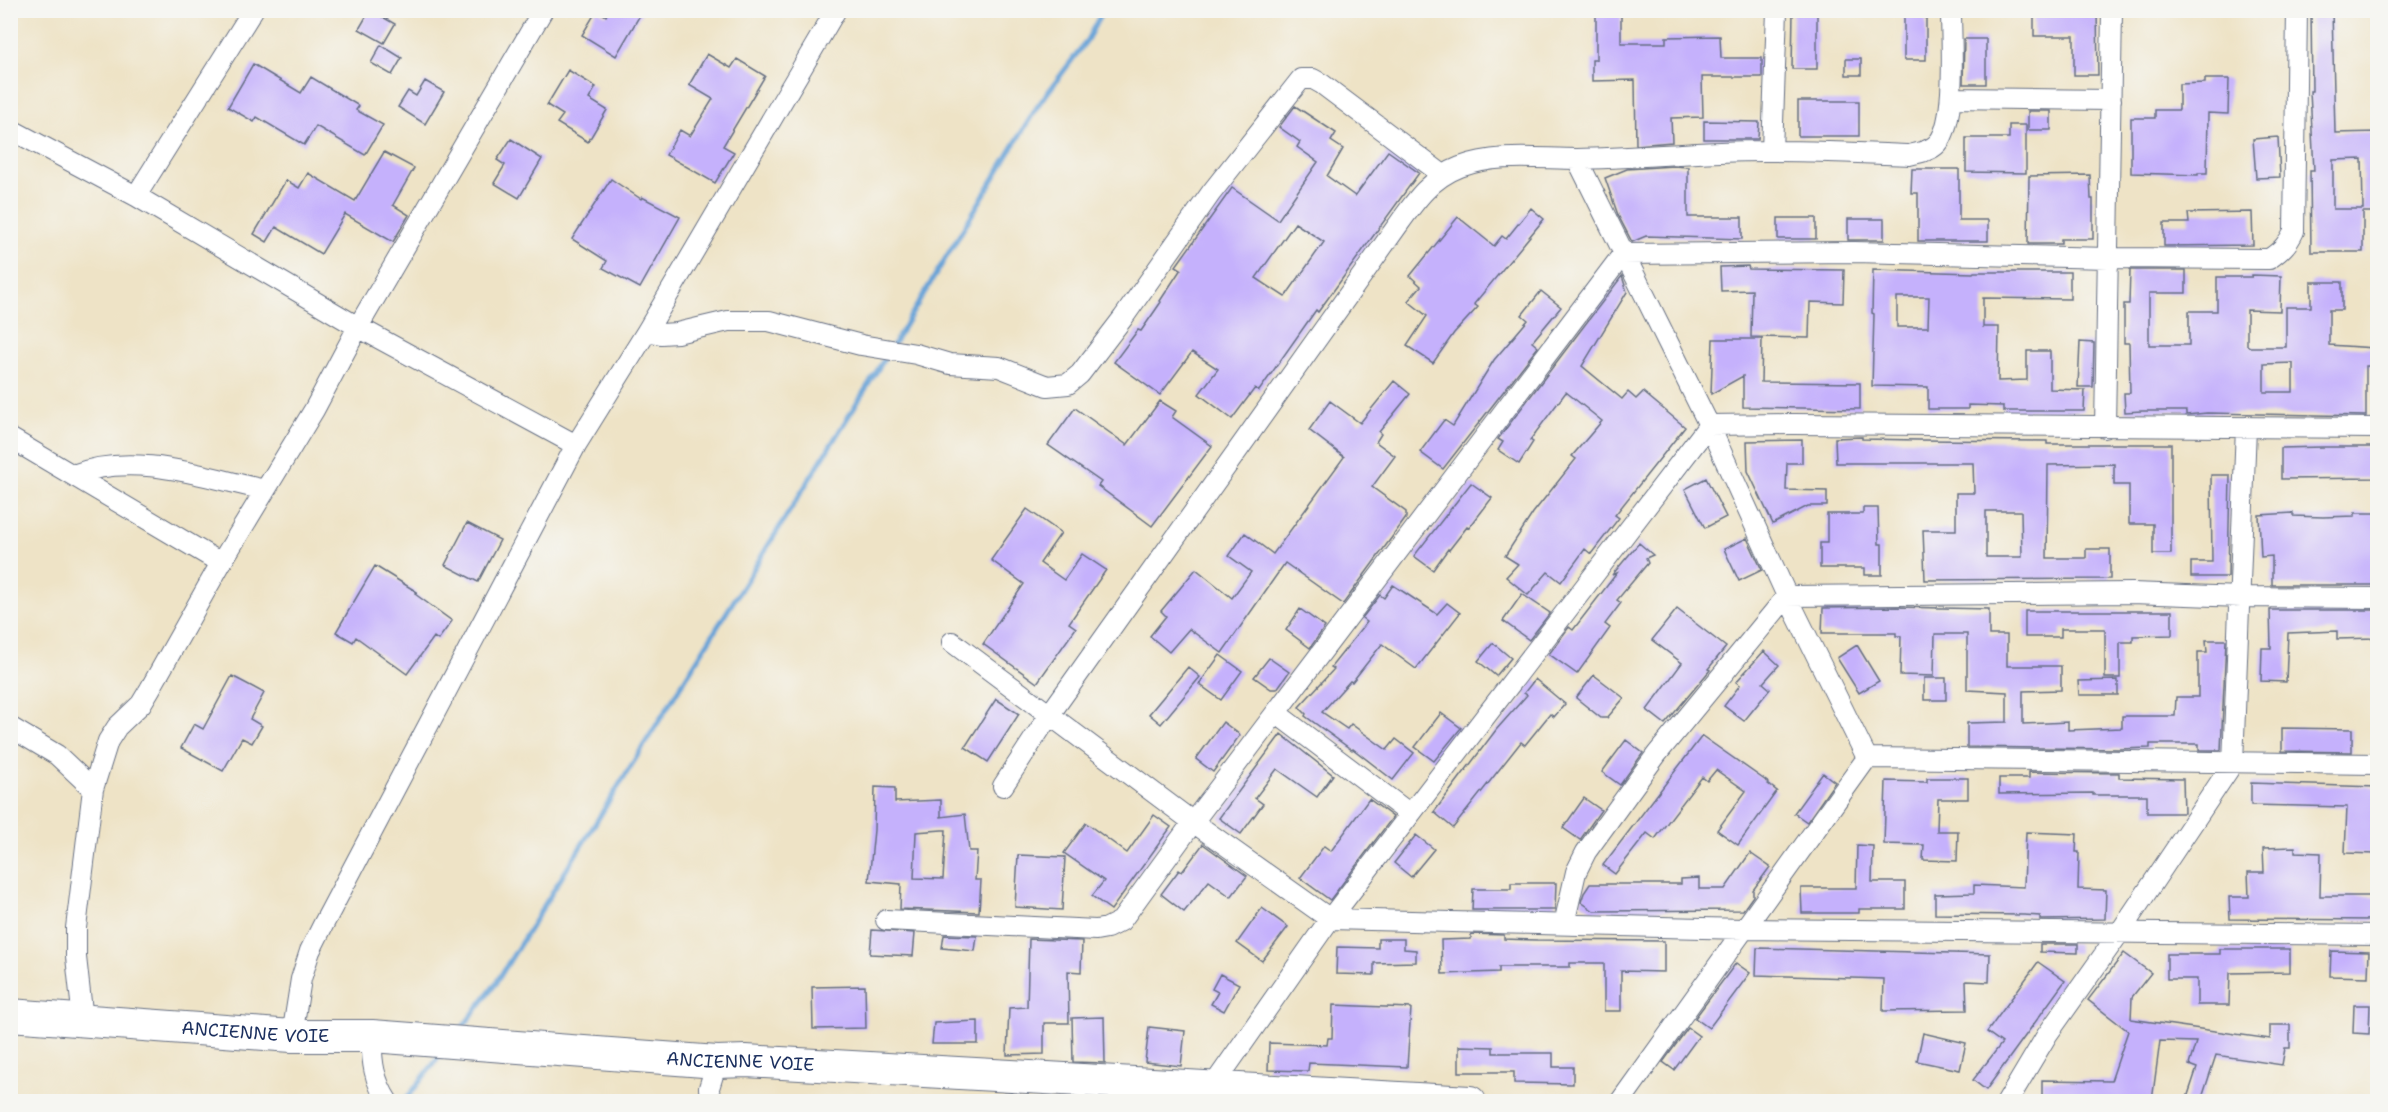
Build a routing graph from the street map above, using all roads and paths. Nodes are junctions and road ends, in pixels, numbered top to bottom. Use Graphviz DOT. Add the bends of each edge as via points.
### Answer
graph roads {
  1 [pos="253,10"];
  2 [pos="543,10"];
  3 [pos="836,10"];
  4 [pos="1777,10"];
  5 [pos="1951,10"];
  6 [pos="2112,10"];
  7 [pos="2297,10"];
  8 [pos="1951,98"];
  9 [pos="2111,100"];
  10 [pos="10,129"];
  11 [pos="1772,151"];
  12 [pos="1576,159"];
  13 [pos="1443,175"];
  14 [pos="136,196"];
  15 [pos="1623,254"];
  16 [pos="2109,258"];
  17 [pos="358,327"];
  18 [pos="647,331"];
  19 [pos="1709,425"];
  20 [pos="2246,427"];
  21 [pos="2105,428"];
  22 [pos="2378,428"];
  23 [pos="10,438"];
  24 [pos="576,445"];
  25 [pos="73,475"];
  26 [pos="265,490"];
  27 [pos="221,563"];
  28 [pos="1787,596"];
  29 [pos="2241,597"];
  30 [pos="2378,598"];
  31 [pos="952,642"];
  32 [pos="1276,713"];
  33 [pos="1050,714"];
  34 [pos="10,727"];
  35 [pos="1867,758"];
  36 [pos="2233,763"];
  37 [pos="2378,764"];
  38 [pos="1003,786"];
  39 [pos="93,789"];
  40 [pos="1410,814"];
  41 [pos="1193,822"];
  42 [pos="1330,919"];
  43 [pos="886,920"];
  44 [pos="1564,924"];
  45 [pos="1744,929"];
  46 [pos="2120,932"];
  47 [pos="2378,935"];
  48 [pos="10,1015"];
  49 [pos="83,1020"];
  50 [pos="292,1036"];
  51 [pos="372,1036"];
  52 [pos="717,1062"];
  53 [pos="1208,1094"];
  54 [pos="388,1101"];
  55 [pos="710,1101"];
  56 [pos="1470,1101"];
  57 [pos="1620,1101"];
  58 [pos="2007,1101"];
  1 -- 14 [label="street"];
  2 -- 17 [label="street"];
  3 -- 18 [label="street"];
  4 -- 11 [label="street"];
  5 -- 8 [label="street"];
  6 -- 9 [label="street"];
  7 -- 16 [label="street" via="2294,231 2290,242 2269,259"];
  8 -- 9 [label="street"];
  8 -- 11 [label="street" via="1944,134 1937,145 1925,151 1909,155"];
  9 -- 16 [label="street"];
  10 -- 14 [label="street"];
  11 -- 12 [label="street"];
  12 -- 13 [label="street" via="1499,159 1462,166"];
  12 -- 15 [label="street"];
  13 -- 18 [label="street" via="1322,84 1301,79 1211,193 1123,318 1068,384 1057,386 1028,380 999,367 950,364 769,321 728,321 677,333"];
  13 -- 33 [label="street" via="1420,194"];
  14 -- 17 [label="street"];
  15 -- 16 [label="street" via="1854,252"];
  15 -- 19 [label="street"];
  15 -- 32 [label="street"];
  16 -- 21 [label="street"];
  17 -- 24 [label="street"];
  17 -- 26 [label="street"];
  18 -- 24 [label="street"];
  19 -- 21 [label="street"];
  19 -- 28 [label="street"];
  19 -- 40 [label="street"];
  20 -- 21 [label="street"];
  20 -- 22 [label="street"];
  20 -- 29 [label="street"];
  23 -- 25 [label="street"];
  24 -- 50 [label="street" via="323,925 301,979"];
  25 -- 26 [label="street" via="103,466 137,466 182,471"];
  25 -- 27 [label="street"];
  26 -- 27 [label="street"];
  27 -- 39 [label="street" via="150,690 108,741"];
  28 -- 29 [label="street" via="2132,593"];
  28 -- 35 [label="street"];
  28 -- 44 [label="street" via="1657,754 1586,852 1576,872"];
  29 -- 30 [label="street"];
  29 -- 36 [label="street"];
  31 -- 33 [label="street"];
  32 -- 40 [label="street"];
  32 -- 41 [label="street"];
  33 -- 38 [label="street"];
  33 -- 41 [label="street"];
  34 -- 39 [label="street" via="57,755"];
  35 -- 36 [label="street"];
  35 -- 45 [label="street"];
  36 -- 37 [label="street"];
  36 -- 46 [label="street"];
  39 -- 49 [label="street" via="76,928"];
  40 -- 42 [label="street"];
  41 -- 42 [label="street"];
  41 -- 43 [label="street" via="1126,916 1107,928"];
  42 -- 44 [label="street"];
  42 -- 53 [label="street"];
  44 -- 45 [label="street"];
  45 -- 46 [label="street"];
  45 -- 57 [label="street"];
  46 -- 47 [label="street"];
  46 -- 58 [label="street" via="2047,1035"];
  48 -- 49 [label="main road, ANCIENNE VOIE"];
  49 -- 50 [label="main road, ANCIENNE VOIE"];
  50 -- 51 [label="main road, ANCIENNE VOIE"];
  51 -- 52 [label="main road, ANCIENNE VOIE"];
  51 -- 54 [label="street" via="375,1078"];
  52 -- 53 [label="main road, ANCIENNE VOIE"];
  52 -- 55 [label="street" via="709,1088"];
  53 -- 56 [label="main road, ANCIENNE VOIE"];
}
